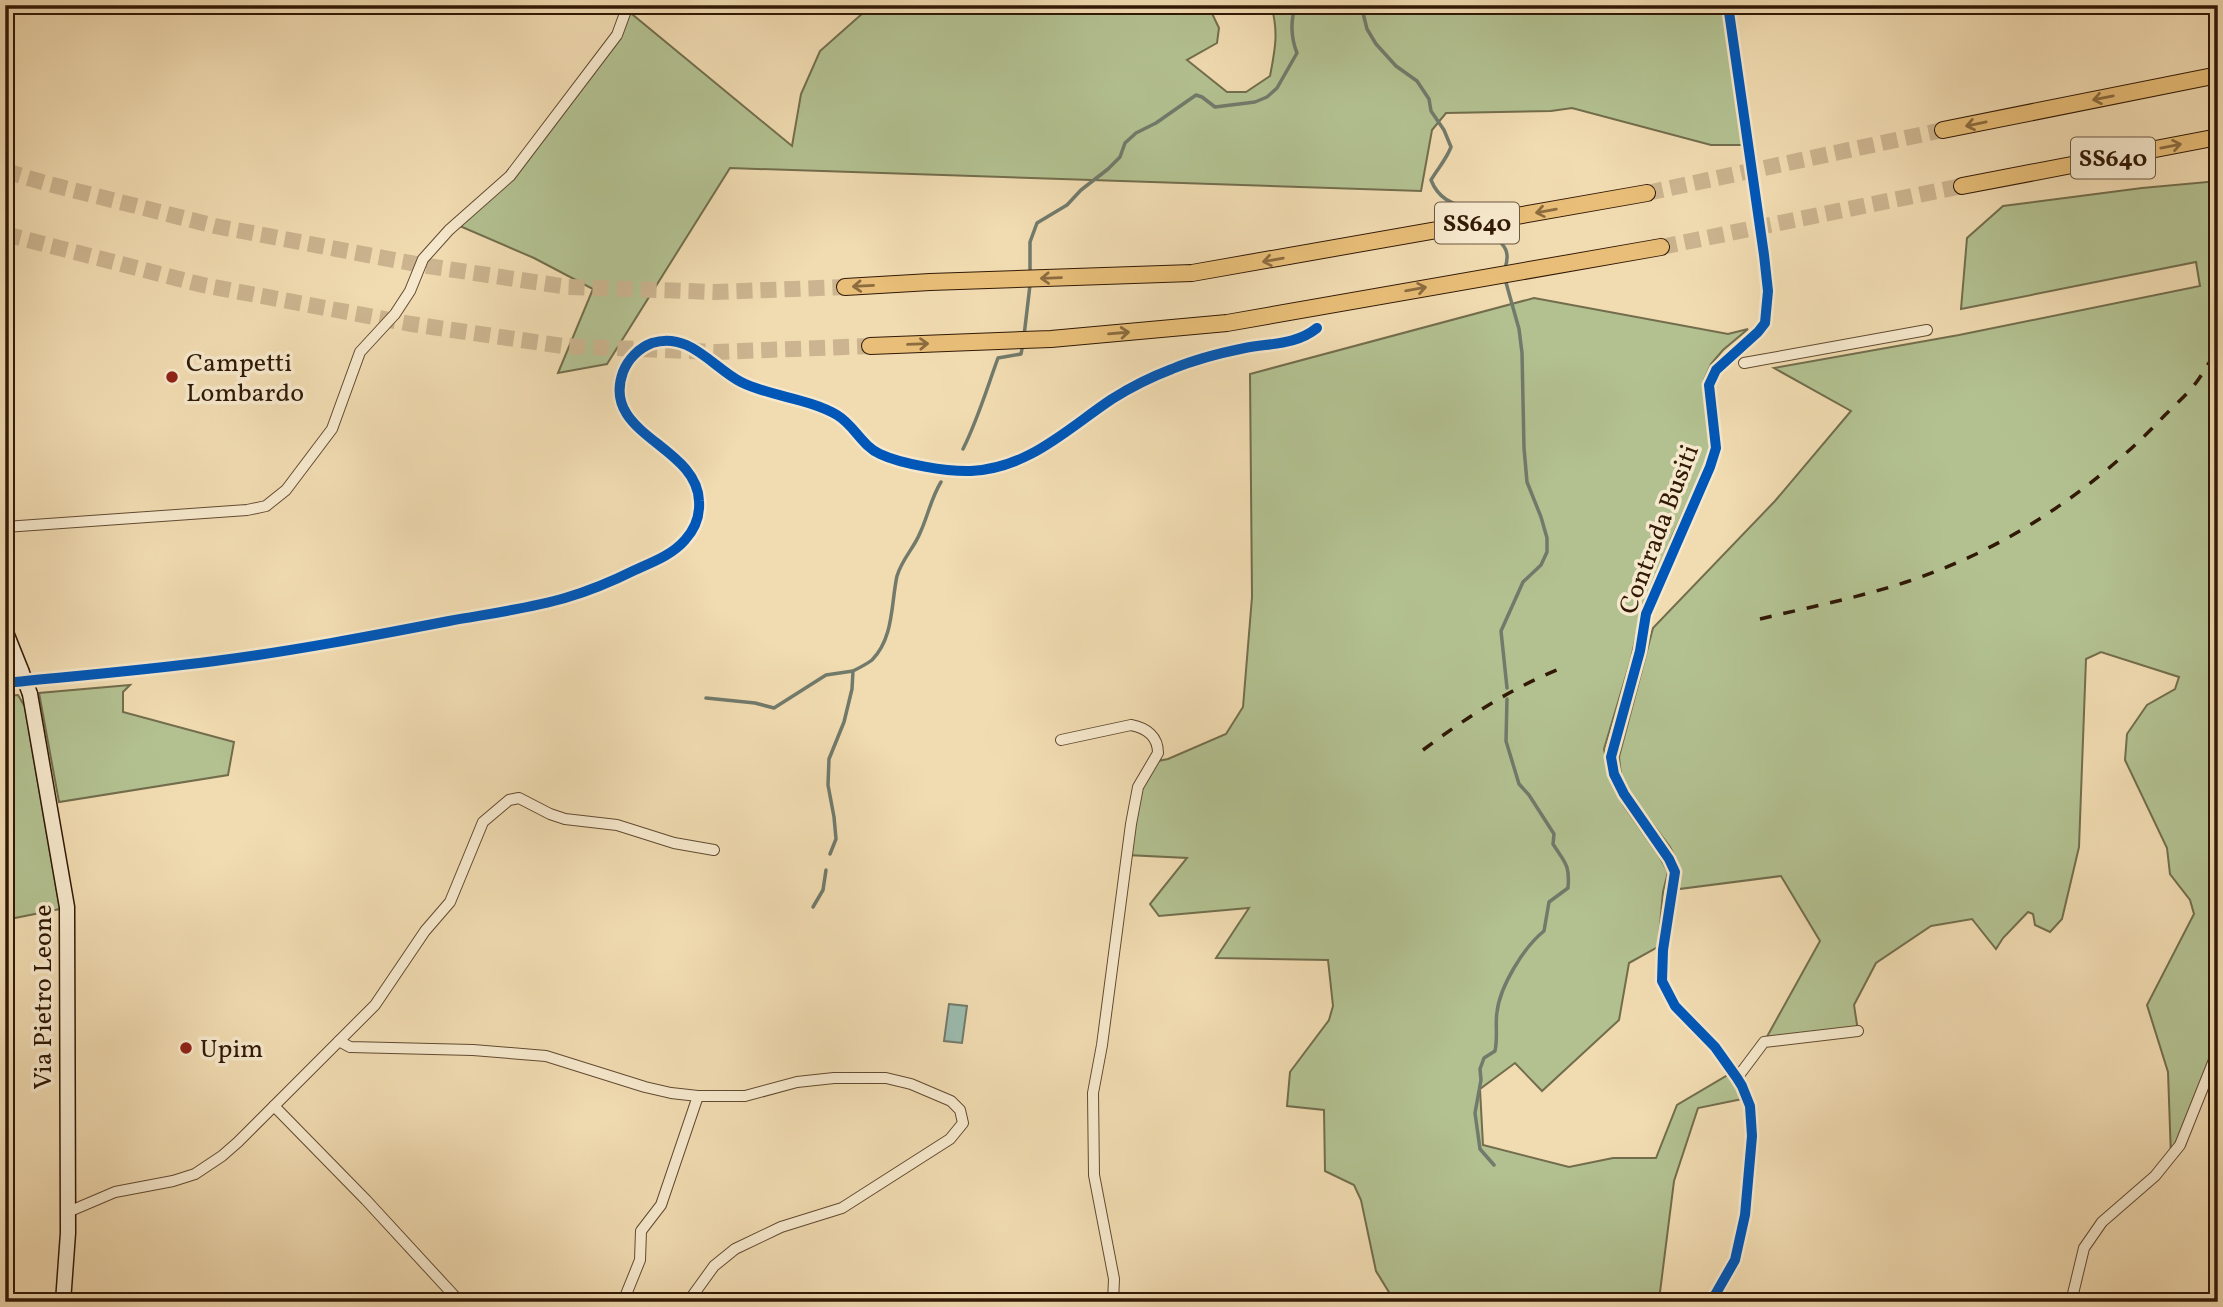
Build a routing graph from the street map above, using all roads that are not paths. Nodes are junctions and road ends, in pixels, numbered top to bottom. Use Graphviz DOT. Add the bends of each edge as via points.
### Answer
graph roads {
  1 [pos="628,5"];
  2 [pos="1728,5"];
  3 [pos="2218,75"];
  4 [pos="1943,130"];
  5 [pos="2218,137"];
  6 [pos="1962,186"];
  7 [pos="1647,193"];
  8 [pos="1661,247"];
  9 [pos="845,287"];
  10 [pos="1317,328"];
  11 [pos="1927,330"];
  12 [pos="870,346"];
  13 [pos="1744,363"];
  14 [pos="5,527"];
  15 [pos="5,630"];
  16 [pos="5,683"];
  17 [pos="1061,740"];
  18 [pos="714,850"];
  19 [pos="1858,1031"];
  20 [pos="339,1041"];
  21 [pos="2218,1050"];
  22 [pos="1740,1082"];
  23 [pos="698,1096"];
  24 [pos="274,1106"];
  25 [pos="68,1212"];
  26 [pos="63,1302"];
  27 [pos="460,1302"];
  28 [pos="623,1302"];
  29 [pos="688,1302"];
  30 [pos="1114,1302"];
  31 [pos="1711,1302"];
  32 [pos="2071,1302"];
  1 -- 14 [label="street" via="617,35 510,176 423,259 395,314 360,352 332,429 286,490 266,506 247,510"];
  2 -- 22 [label="street, Contrada Busiti" via="1764,255 1765,323 1716,370 1709,385 1716,447 1646,614 1611,757 1624,794 1675,872 1662,982 1675,1006 1715,1046"];
  3 -- 4 [label="highway, SS640, one-way"];
  6 -- 5 [label="highway, SS640, one-way"];
  7 -- 9 [label="highway, SS640, one-way" via="1192,273"];
  12 -- 8 [label="highway, SS640, one-way" via="1051,339 1227,323"];
  10 -- 16 [label="street" via="1300,339 1247,347 1173,368 1116,396 1038,452 973,471 941,469 878,454 839,416 741,381 689,345 659,341 628,362 621,398 638,427 689,471 699,507 686,539 657,561 565,598 376,635 219,661"];
  11 -- 13 [label="street"];
  15 -- 25 [label="main road, Via Pietro Leone, bridge" via="30,694 67,907"];
  17 -- 30 [label="street" via="1131,725 1150,733 1158,749 1141,781 1133,811 1093,1093 1094,1175 1114,1279"];
  18 -- 20 [label="street" via="617,825 565,819 519,798 509,800 480,828 450,902 374,1005"];
  19 -- 22 [label="street" via="1764,1042"];
  20 -- 23 [label="street" via="350,1047 546,1056 645,1087"];
  20 -- 24 [label="street"];
  21 -- 32 [label="street" via="2180,1145 2155,1176 2102,1222 2084,1248"];
  22 -- 31 [label="street" via="1749,1106 1752,1136 1745,1215 1735,1260"];
  23 -- 28 [label="street" via="661,1205 641,1231 640,1261"];
  23 -- 29 [label="street" via="745,1096 803,1081 872,1077 911,1084 951,1101 963,1116 950,1139 842,1208 770,1232 725,1256"];
  24 -- 25 [label="street" via="222,1156 195,1174 115,1192"];
  24 -- 27 [label="street"];
  25 -- 26 [label="main road, Via Pietro Leone"];
}
